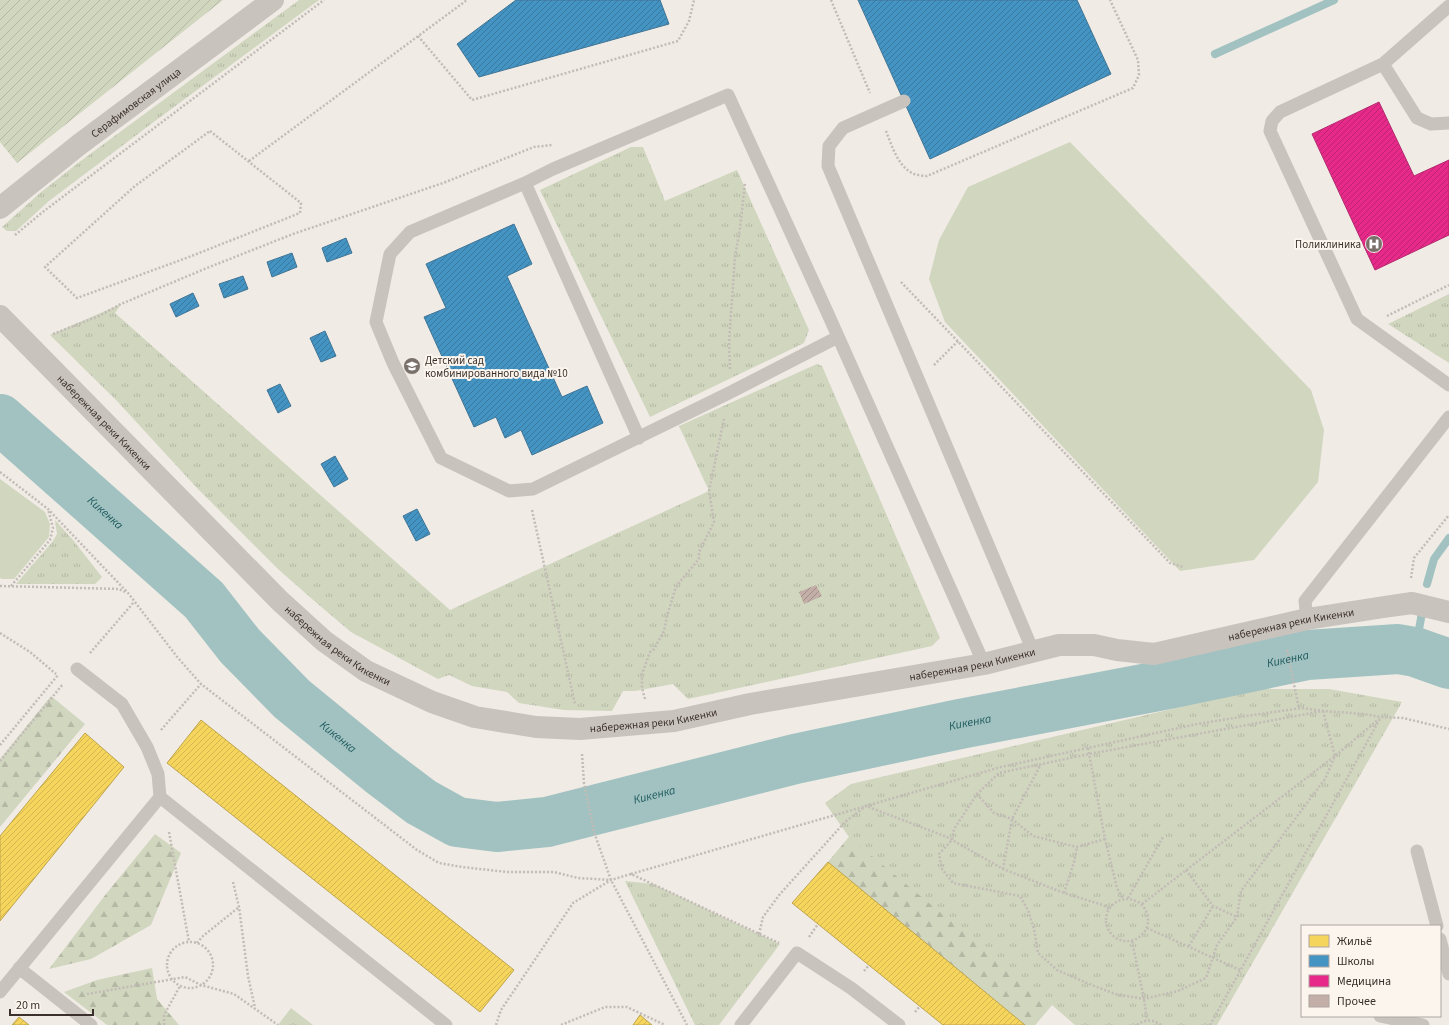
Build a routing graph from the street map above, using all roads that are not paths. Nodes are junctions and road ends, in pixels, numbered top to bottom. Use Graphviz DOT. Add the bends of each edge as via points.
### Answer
graph roads {
  1 [pos="273,0"];
  2 [pos="1449,6"];
  3 [pos="1383,64"];
  4 [pos="904,101"];
  5 [pos="1449,123"];
  6 [pos="525,183"];
  7 [pos="0,208"];
  8 [pos="0,316"];
  9 [pos="838,337"];
  10 [pos="1449,385"];
  11 [pos="1449,417"];
  12 [pos="639,438"];
  13 [pos="1449,612"];
  14 [pos="1307,619"];
  15 [pos="1034,651"];
  16 [pos="984,664"];
  17 [pos="77,669"];
  18 [pos="160,797"];
  19 [pos="1417,850"];
  20 [pos="1436,925"];
  21 [pos="1441,943"];
  22 [pos="19,968"];
  23 [pos="1449,974"];
  24 [pos="0,992"];
  25 [pos="1385,1017"];
  26 [pos="91,1025"];
  27 [pos="446,1025"];
  28 [pos="741,1025"];
  29 [pos="899,1025"];
  30 [pos="1423,1025"];
  1 -- 7 [label="street, Серафимовская улица" via="80,144"];
  2 -- 3 [label="lane"];
  3 -- 5 [label="lane" via="1417,118 1431,124"];
  3 -- 10 [label="lane" via="1280,112 1272,121 1270,131 1357,319"];
  4 -- 15 [label="lane" via="843,128 829,146 828,166"];
  6 -- 9 [label="lane" via="728,95"];
  6 -- 12 [label="lane"];
  6 -- 12 [label="lane" via="410,232 390,254 376,322 393,363 442,458 509,491 533,489"];
  8 -- 16 [label="street, набережная реки Кикенки" via="280,601 324,641 366,672 452,710 475,717 536,727 608,727 674,721 750,704"];
  9 -- 12 [label="lane"];
  9 -- 16 [label="lane"];
  11 -- 14 [label="lane" via="1305,601"];
  13 -- 14 [label="street, набережная реки Кикенки" via="1412,604"];
  14 -- 15 [label="street, набережная реки Кикенки" via="1154,654 1094,645 1058,645"];
  15 -- 16 [label="street, набережная реки Кикенки"];
  17 -- 18 [label="lane" via="122,704 147,747 158,774"];
  18 -- 22 [label="lane"];
  18 -- 27 [label="lane"];
  19 -- 20 [label="lane"];
  21 -- 23 [label="lane"];
  22 -- 24 [label="lane"];
  22 -- 26 [label="lane"];
  25 -- 30 [label="lane"];
  28 -- 29 [label="lane" via="797,953 851,988"];
}
